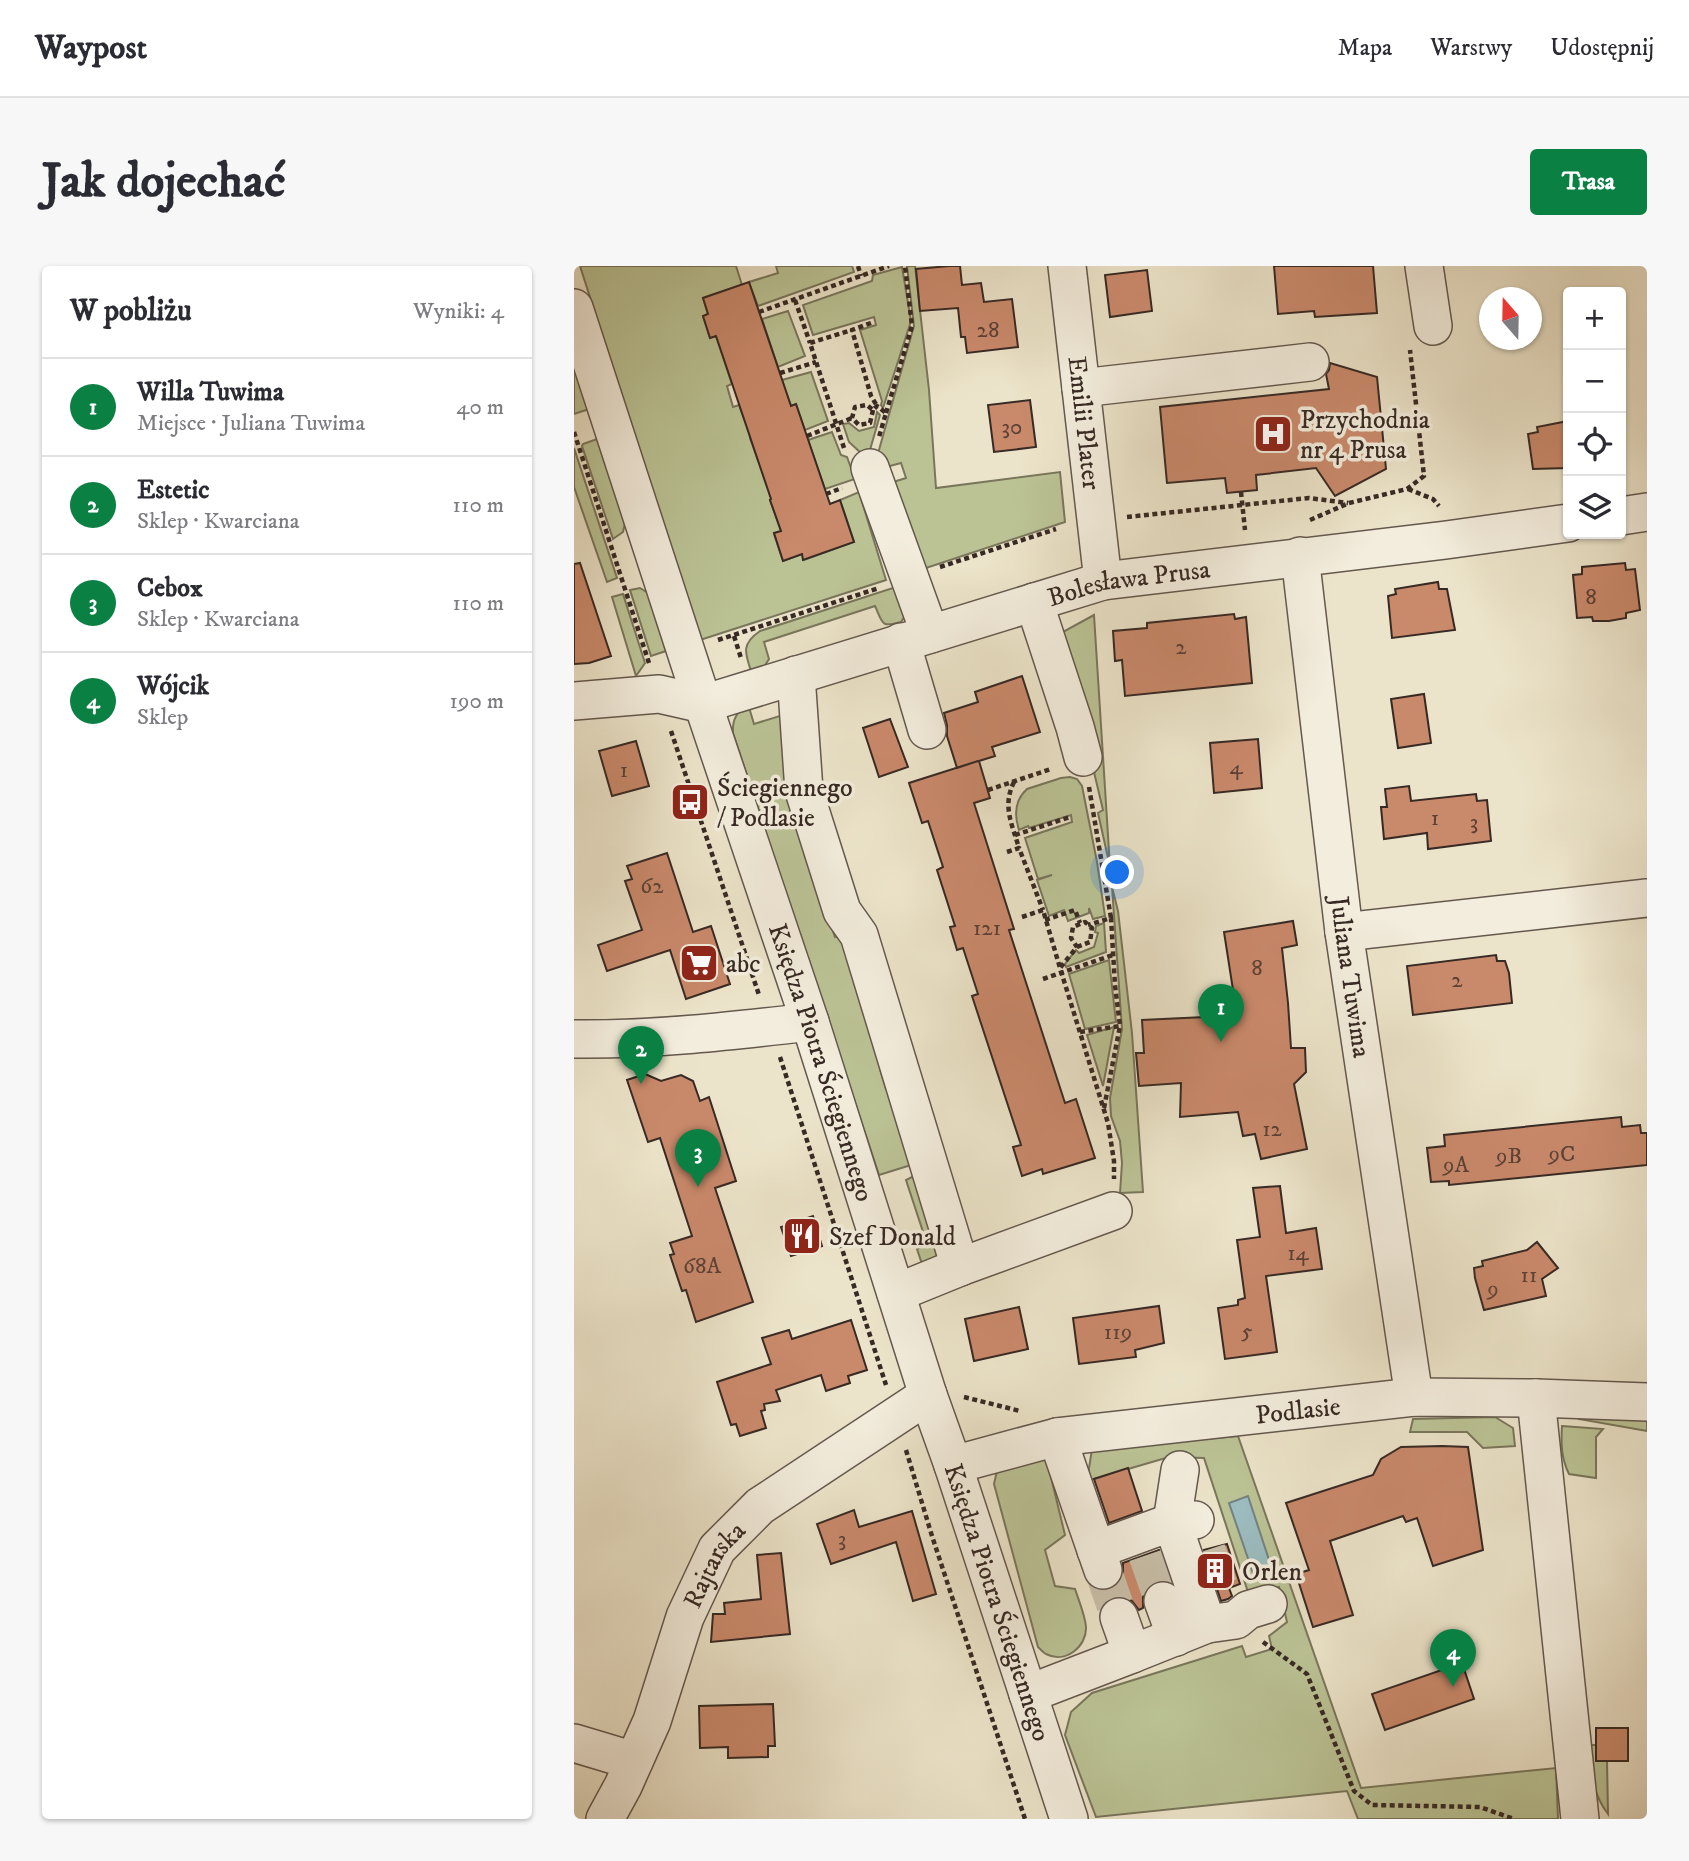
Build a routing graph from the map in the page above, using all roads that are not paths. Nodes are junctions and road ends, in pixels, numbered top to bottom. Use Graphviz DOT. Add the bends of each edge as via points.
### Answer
graph roads {
  1 [pos="1067,266"];
  2 [pos="1424,266"];
  3 [pos="574,308"];
  4 [pos="1433,326"];
  5 [pos="1310,362"];
  6 [pos="1081,388"];
  7 [pos="870,468"];
  8 [pos="1647,512"];
  9 [pos="1626,515"];
  10 [pos="1563,524"];
  11 [pos="1301,540"];
  12 [pos="1103,581"];
  13 [pos="1034,602"];
  14 [pos="915,638"];
  15 [pos="796,675"];
  16 [pos="574,701"];
  17 [pos="703,704"];
  18 [pos="927,730"];
  19 [pos="1083,757"];
  20 [pos="1647,898"];
  21 [pos="1344,932"];
  22 [pos="810,1022"];
  23 [pos="574,1039"];
  24 [pos="1113,1211"];
  25 [pos="960,1267"];
  26 [pos="896,1293"];
  27 [pos="944,1395"];
  28 [pos="1414,1397"];
  29 [pos="1536,1398"];
  30 [pos="1647,1402"];
  31 [pos="1057,1437"];
  32 [pos="953,1465"];
  33 [pos="1180,1470"];
  34 [pos="1152,1537"];
  35 [pos="1207,1549"];
  36 [pos="1163,1601"];
  37 [pos="1119,1616"];
  38 [pos="1233,1621"];
  39 [pos="1132,1654"];
  40 [pos="1028,1694"];
  41 [pos="574,1743"];
  42 [pos="634,1761"];
  43 [pos="605,1819"];
  44 [pos="1069,1819"];
  45 [pos="1580,1819"];
  1 -- 6 [label="street, Emilii Plater"];
  2 -- 4 [label="street"];
  3 -- 17 [label="street, Księdza Piotra Ściegiennego"];
  5 -- 6 [label="street"];
  6 -- 12 [label="street, Emilii Plater"];
  7 -- 14 [label="street"];
  8 -- 9 [label="street"];
  10 -- 11 [label="street, Bolesława Prusa" via="1446,540"];
  11 -- 12 [label="street, Bolesława Prusa"];
  11 -- 21 [label="street, Juliana Tuwima"];
  12 -- 13 [label="street, Bolesława Prusa"];
  13 -- 14 [label="street, Bolesława Prusa"];
  13 -- 19 [label="street"];
  14 -- 15 [label="street, Bolesława Prusa"];
  14 -- 18 [label="street"];
  15 -- 17 [label="street, Bolesława Prusa"];
  15 -- 25 [label="street" via="804,791 842,911 859,935"];
  16 -- 17 [label="street" via="659,694"];
  17 -- 22 [label="street, Księdza Piotra Ściegiennego"];
  20 -- 21 [label="street"];
  21 -- 28 [label="street, Juliana Tuwima"];
  22 -- 23 [label="street" via="709,1033"];
  22 -- 26 [label="street, Księdza Piotra Ściegiennego"];
  24 -- 25 [label="street"];
  25 -- 26 [label="street"];
  26 -- 27 [label="street, Księdza Piotra Ściegiennego"];
  27 -- 32 [label="street, Księdza Piotra Ściegiennego"];
  27 -- 42 [label="street, Rajtarska" via="760,1506 717,1549 685,1617 652,1721"];
  28 -- 29 [label="street, Podlasie"];
  28 -- 31 [label="street, Podlasie"];
  29 -- 30 [label="street, Podlasie"];
  29 -- 45 [label="street"];
  31 -- 32 [label="street, Podlasie"];
  31 -- 34 [label="street" via="1099,1560"];
  32 -- 40 [label="street, Księdza Piotra Ściegiennego"];
  33 -- 34 [label="street"];
  34 -- 35 [label="street" via="1197,1520"];
  34 -- 38 [label="street"];
  36 -- 38 [label="street"];
  37 -- 39 [label="street"];
  38 -- 39 [label="street"];
  39 -- 40 [label="street"];
  40 -- 44 [label="street, Księdza Piotra Ściegiennego"];
  41 -- 42 [label="street"];
  42 -- 43 [label="street, Rajtarska"];
}
